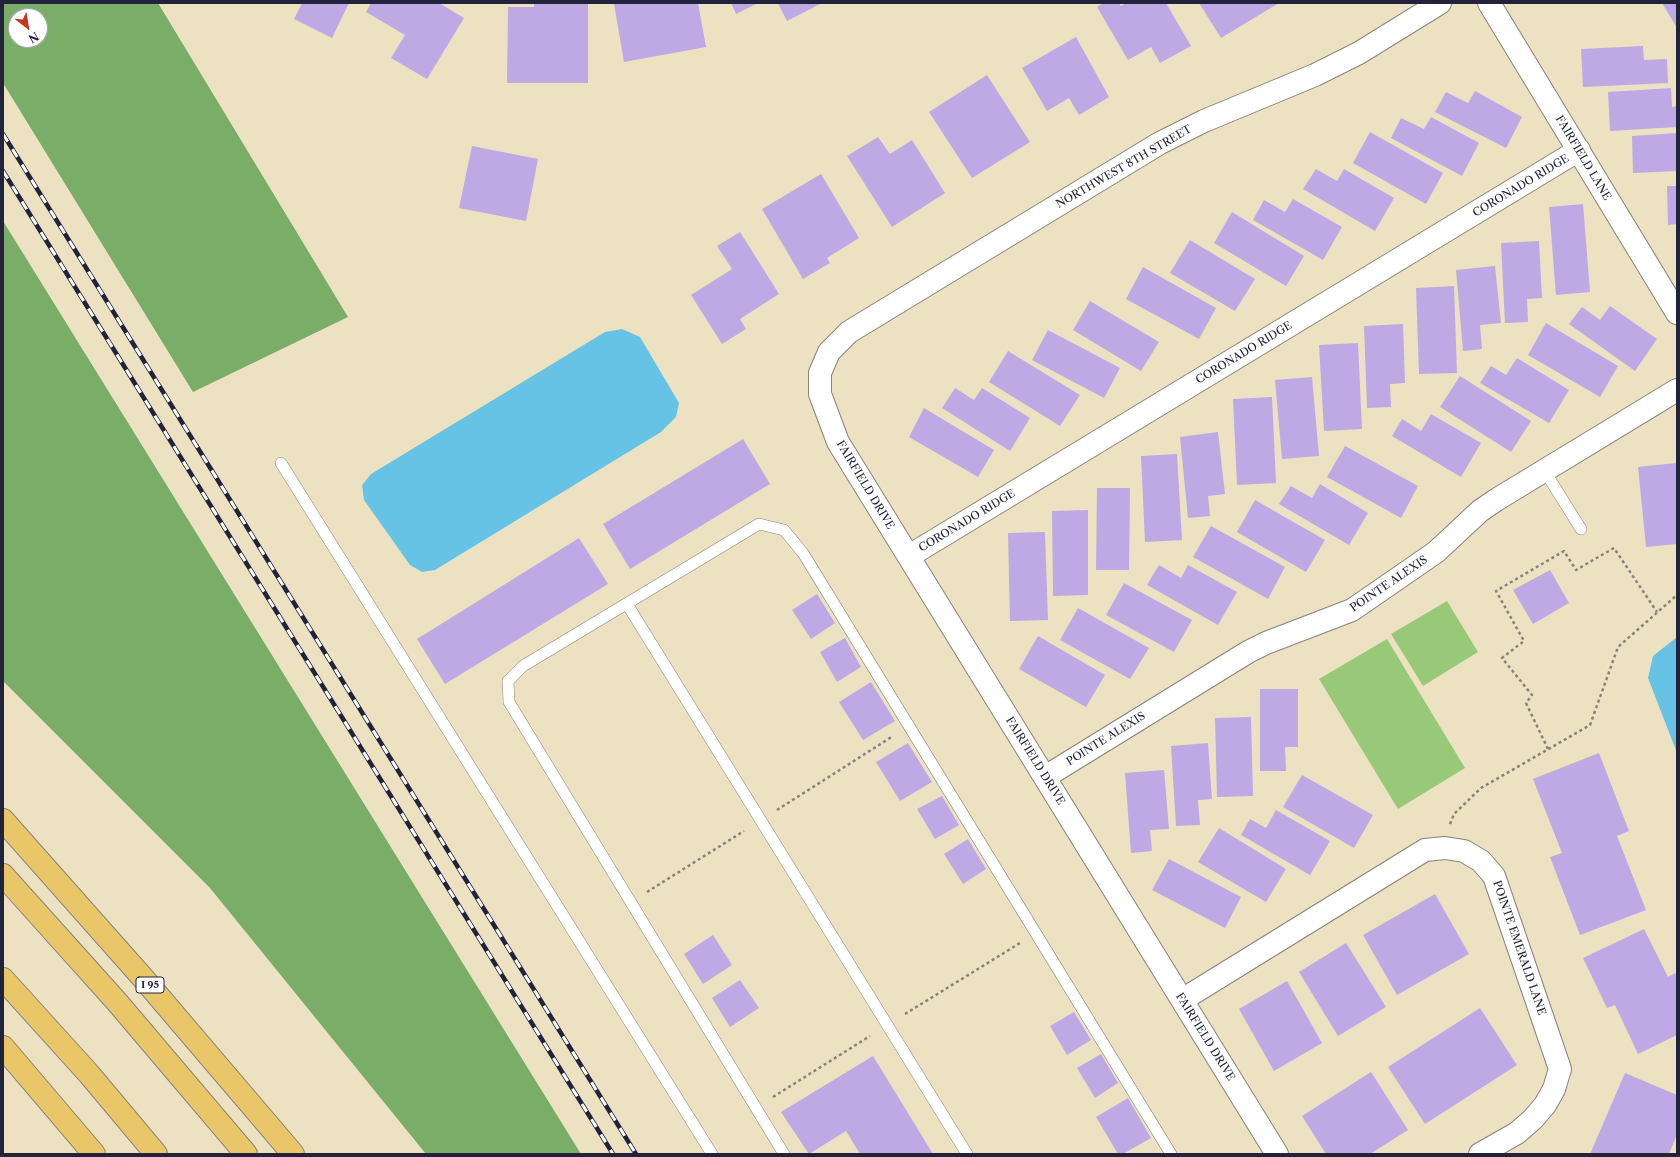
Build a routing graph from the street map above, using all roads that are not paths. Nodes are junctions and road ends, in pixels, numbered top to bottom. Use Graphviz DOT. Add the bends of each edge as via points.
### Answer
graph roads {
  1 [pos="1440,3"];
  2 [pos="1490,3"];
  3 [pos="1579,150"];
  4 [pos="1677,313"];
  5 [pos="825,360"];
  6 [pos="1677,390"];
  7 [pos="281,463"];
  8 [pos="1544,470"];
  9 [pos="1581,529"];
  10 [pos="909,556"];
  11 [pos="627,604"];
  12 [pos="1045,777"];
  13 [pos="3,820"];
  14 [pos="3,875"];
  15 [pos="3,979"];
  16 [pos="1182,1000"];
  17 [pos="3,1047"];
  18 [pos="94,1154"];
  19 [pos="156,1154"];
  20 [pos="246,1154"];
  21 [pos="292,1154"];
  22 [pos="712,1154"];
  23 [pos="784,1154"];
  24 [pos="967,1154"];
  25 [pos="1171,1154"];
  26 [pos="1277,1154"];
  27 [pos="1480,1154"];
  1 -- 5 [label="street, NORTHWEST 8TH STREET" via="1358,53 1316,75 1204,121 1160,144 849,332 829,352"];
  2 -- 3 [label="street, FAIRFIELD LANE"];
  3 -- 4 [label="street, FAIRFIELD LANE"];
  3 -- 10 [label="street, CORONADO RIDGE"];
  5 -- 10 [label="street, FAIRFIELD DRIVE" via="820,373 820,394 838,442"];
  6 -- 8 [label="street, POINTE ALEXIS"];
  7 -- 22 [label="lane"];
  8 -- 9 [label="lane"];
  8 -- 12 [label="street, POINTE ALEXIS" via="1480,511 1436,552 1352,610 1266,642"];
  10 -- 12 [label="street, FAIRFIELD DRIVE"];
  11 -- 23 [label="lane" via="523,666 508,681 509,702"];
  11 -- 24 [label="lane"];
  11 -- 25 [label="lane" via="759,524 784,530 807,560"];
  12 -- 16 [label="street, FAIRFIELD DRIVE"];
  13 -- 21 [label="highway, I 95" via="138,972"];
  14 -- 20 [label="highway" via="117,1002"];
  15 -- 19 [label="highway" via="89,1074"];
  16 -- 26 [label="street, FAIRFIELD DRIVE"];
  16 -- 27 [label="street, POINTE EMERALD LANE" via="1425,850 1439,848 1464,851 1481,861 1494,876 1560,1069 1554,1089 1533,1119 1517,1133"];
  17 -- 18 [label="highway"];
}
